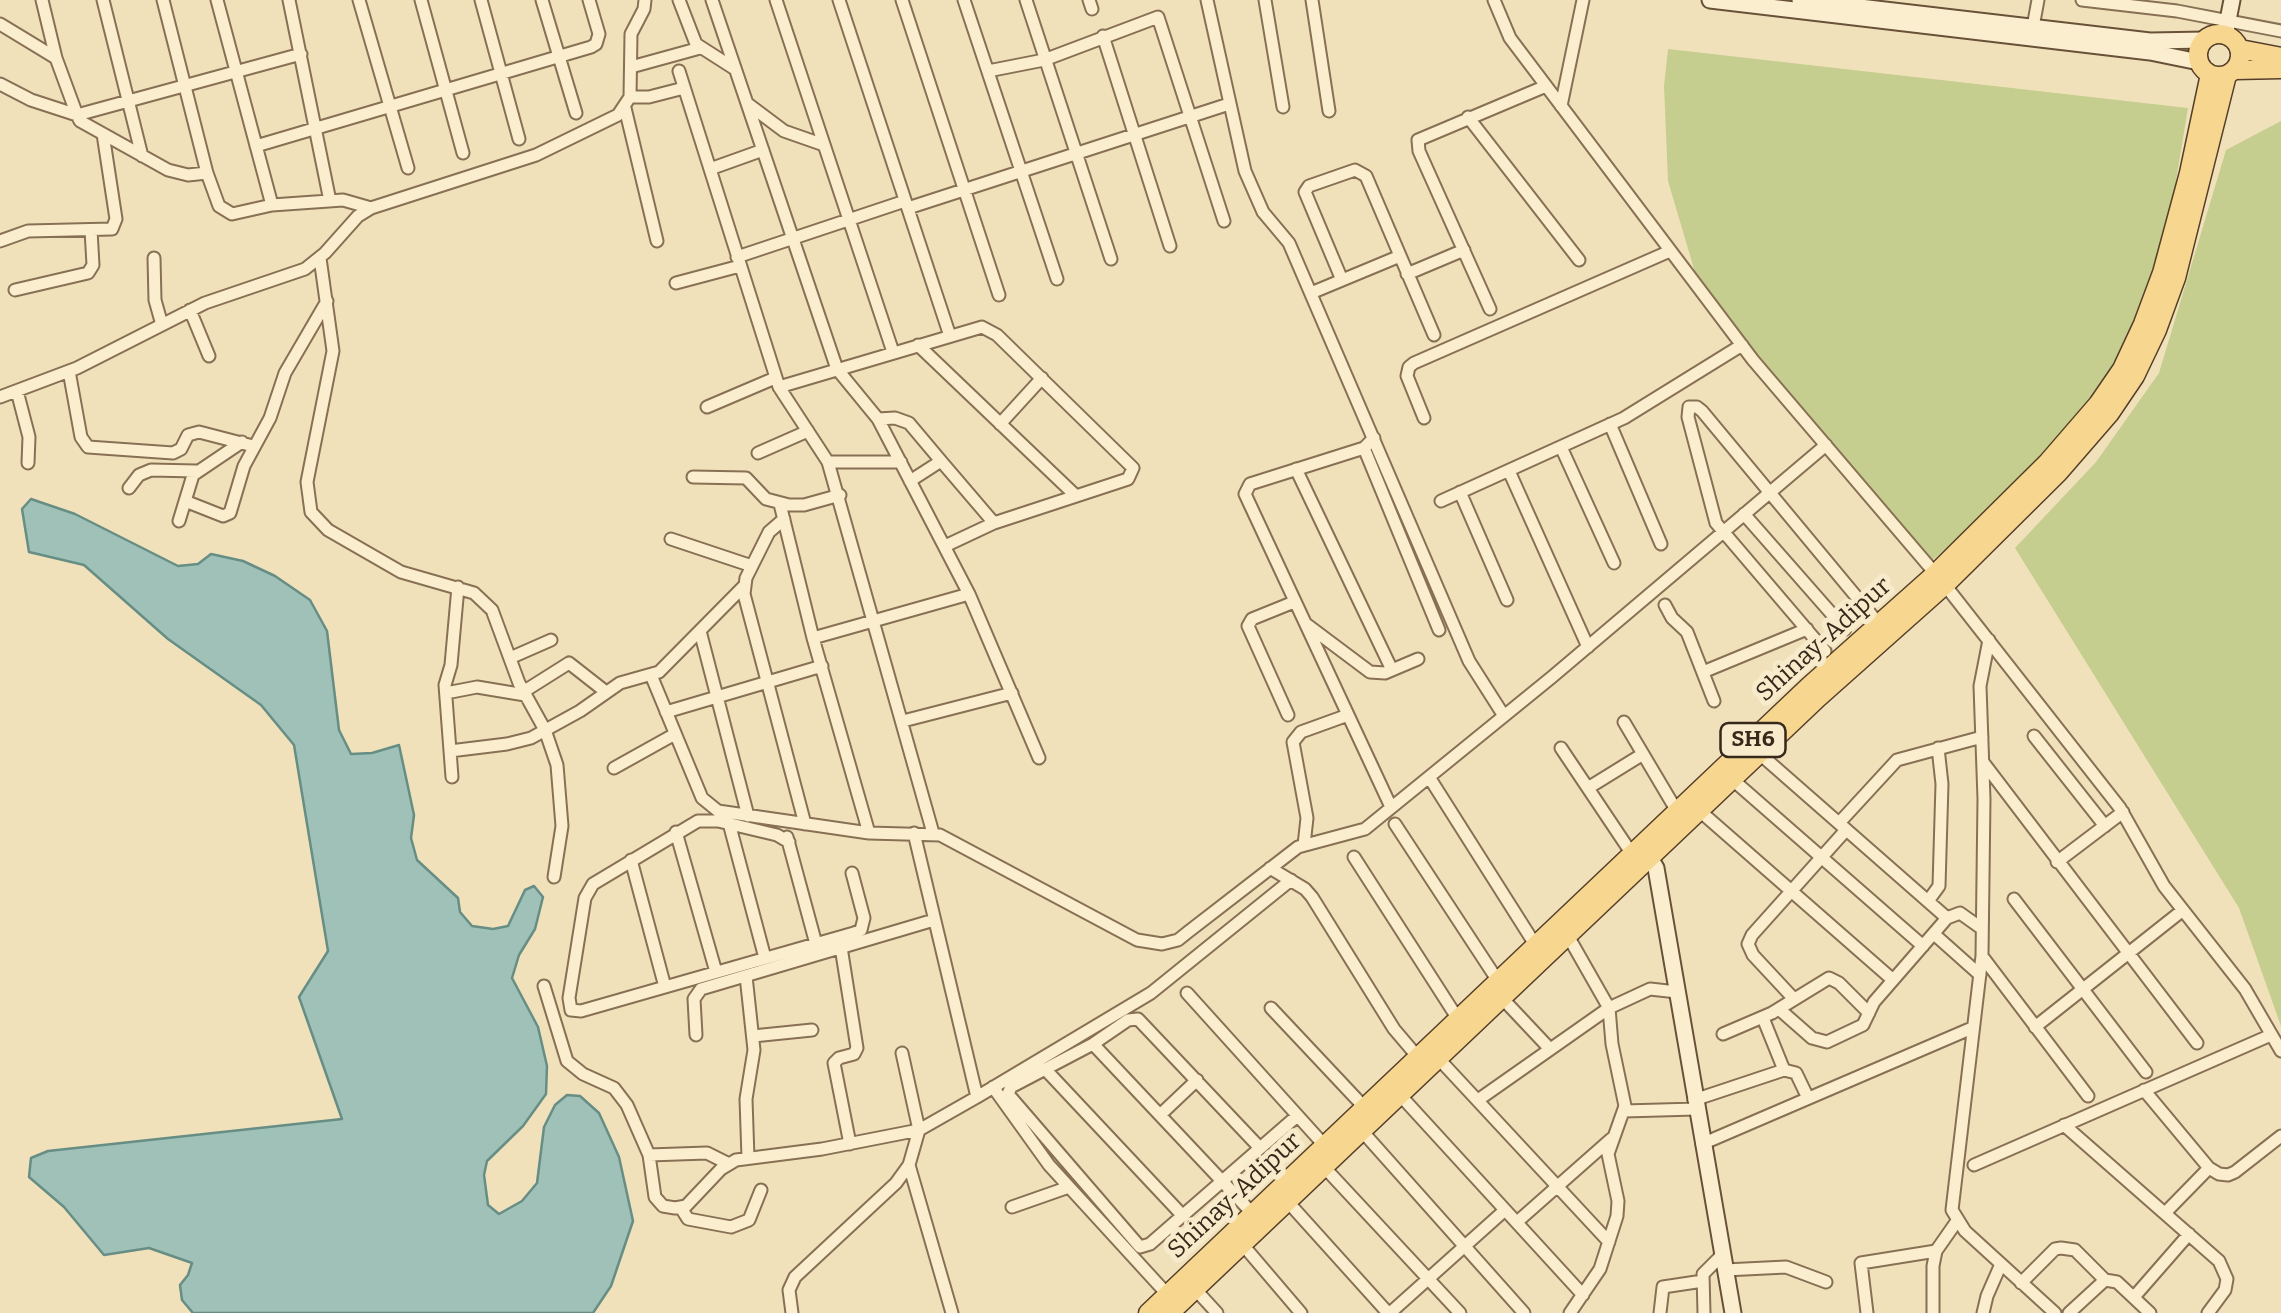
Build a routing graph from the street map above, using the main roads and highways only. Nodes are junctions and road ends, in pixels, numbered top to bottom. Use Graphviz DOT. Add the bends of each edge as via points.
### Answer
graph roads {
  1 [pos="1710,0"];
  2 [pos="1800,0"];
  3 [pos="2232,0"];
  4 [pos="1877,10"];
  5 [pos="2226,28"];
  6 [pos="2205,40"];
  7 [pos="2240,49"];
  8 [pos="2281,57"];
  9 [pos="2281,69"];
  10 [pos="2218,70"];
  11 [pos="1940,579"];
  12 [pos="1642,852"];
  13 [pos="1500,989"];
  14 [pos="1428,1061"];
  15 [pos="1168,1304"];
  16 [pos="1148,1313"];
  17 [pos="1733,1313"];
  1 -- 4 [label="main road"];
  2 -- 4 [label="main road"];
  3 -- 5 [label="main road"];
  4 -- 6 [label="main road" via="2150,41"];
  4 -- 10 [label="main road" via="2150,52"];
  5 -- 6 [label="main road"];
  5 -- 7 [label="main road"];
  6 -- 10 [label="main road, SH6" via="2200,46"];
  7 -- 8 [label="main road"];
  7 -- 10 [label="main road, SH6" via="2241,57"];
  9 -- 10 [label="main road"];
  10 -- 11 [label="main road, Shinay-Adipur / SH6" via="2176,278 2135,376 2058,473"];
  11 -- 12 [label="main road, Shinay-Adipur / SH6" via="1880,624"];
  11 -- 12 [label="main road, Shinay-Adipur / SH6" via="1701,812"];
  12 -- 13 [label="main road, Shinay-Adipur / SH6" via="1536,946"];
  12 -- 13 [label="main road, Shinay-Adipur / SH6" via="1568,936"];
  12 -- 17 [label="main road" via="1677,992"];
  13 -- 14 [label="main road, Shinay-Adipur / SH6"];
  13 -- 14 [label="main road, Shinay-Adipur / SH6" via="1458,1019"];
  14 -- 15 [label="main road, Shinay-Adipur / SH6" via="1365,1108"];
  14 -- 15 [label="main road, Shinay-Adipur / SH6" via="1325,1168 1195,1289"];
  15 -- 16 [label="main road, Shinay-Adipur / SH6"];
}
